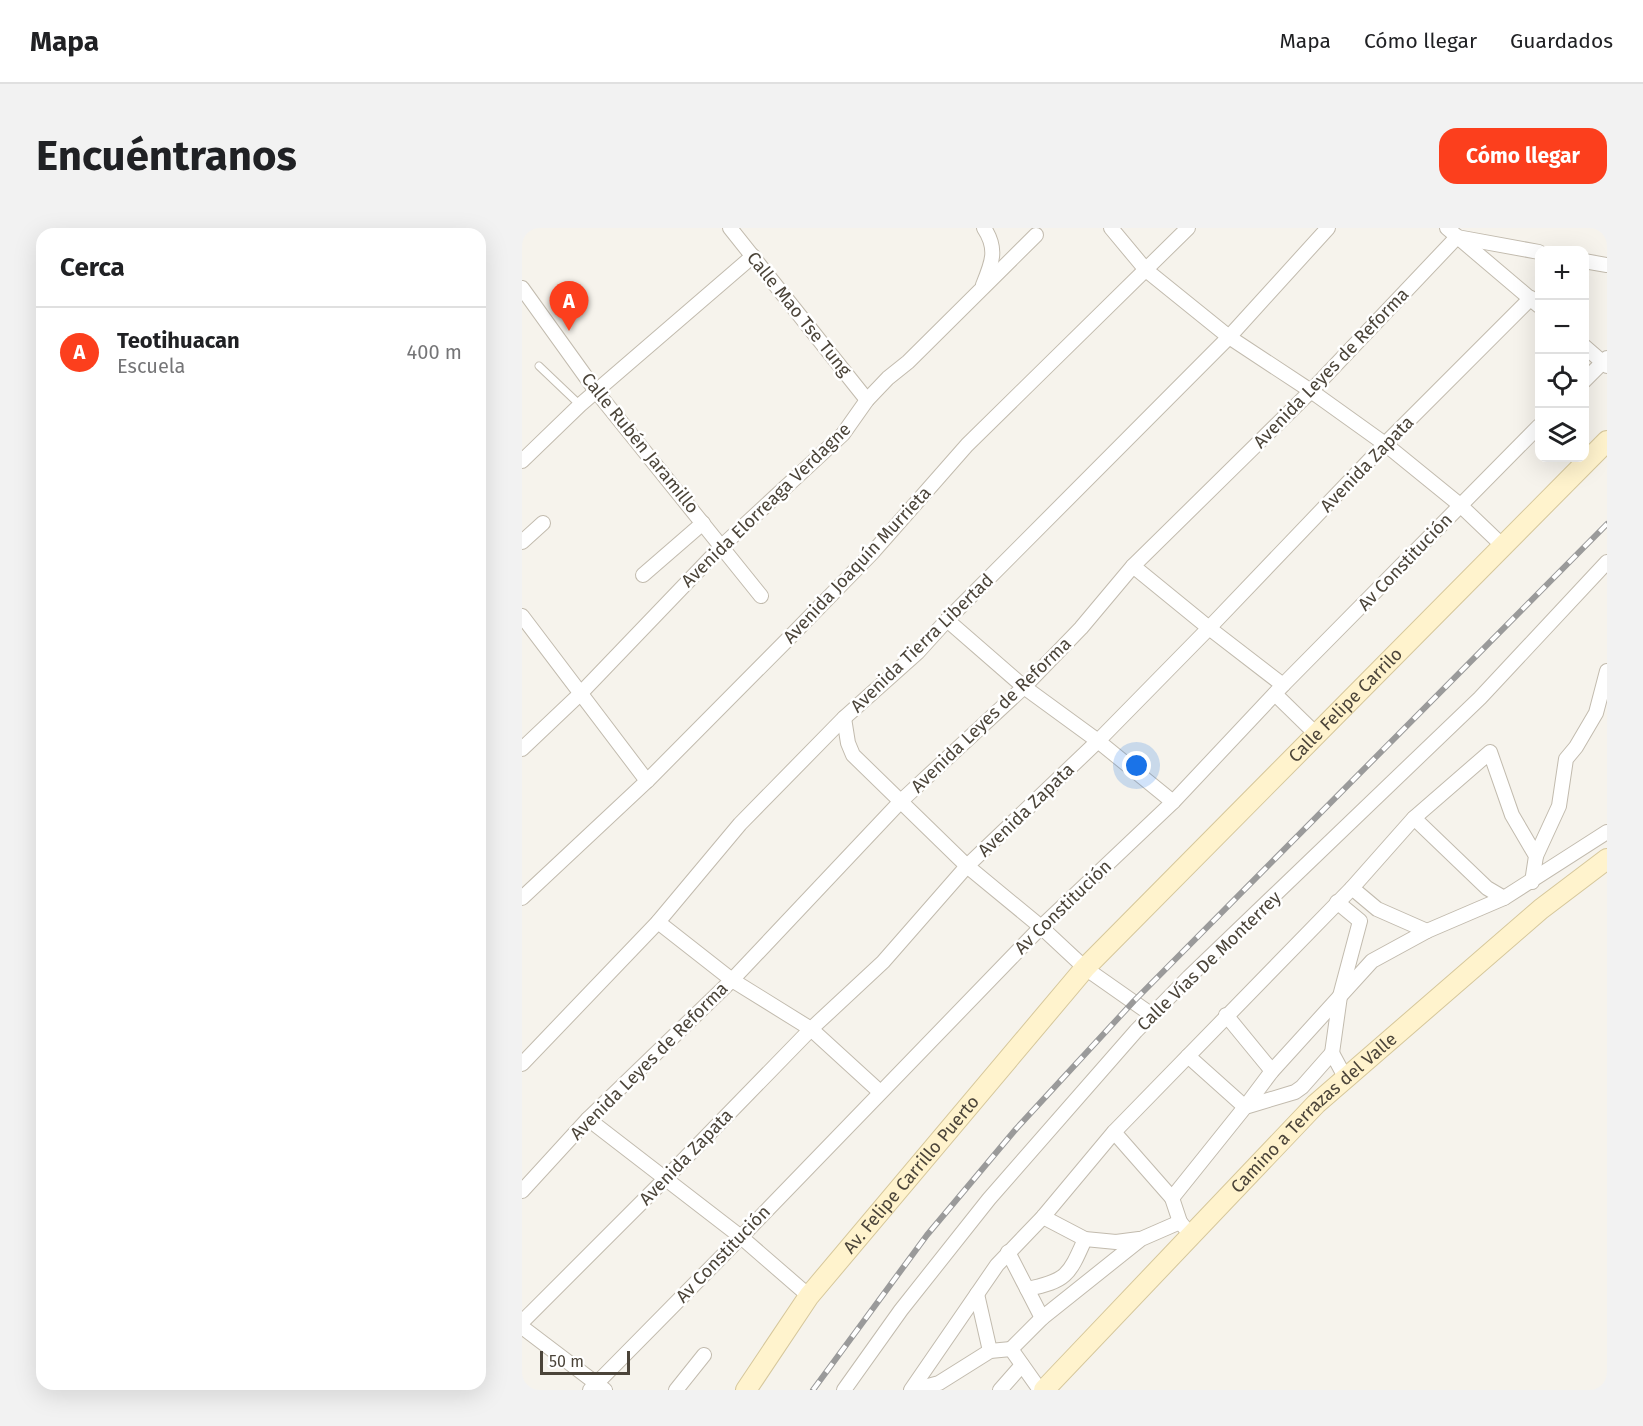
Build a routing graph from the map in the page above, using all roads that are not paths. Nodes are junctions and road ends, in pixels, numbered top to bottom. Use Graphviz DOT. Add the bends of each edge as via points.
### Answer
graph roads {
  1 [pos="984,228"];
  2 [pos="1111,228"];
  3 [pos="1188,228"];
  4 [pos="1328,228"];
  5 [pos="732,229"];
  6 [pos="1452,232"];
  7 [pos="1036,235"];
  8 [pos="1535,251"];
  9 [pos="753,256"];
  10 [pos="1589,262"];
  11 [pos="1607,265"];
  12 [pos="1146,270"];
  13 [pos="522,288"];
  14 [pos="981,289"];
  15 [pos="1535,302"];
  16 [pos="1229,337"];
  17 [pos="1589,350"];
  18 [pos="1606,362"];
  19 [pos="538,366"];
  20 [pos="1589,377"];
  21 [pos="596,391"];
  22 [pos="1311,391"];
  23 [pos="867,400"];
  24 [pos="580,405"];
  25 [pos="1535,430"];
  26 [pos="1607,441"];
  27 [pos="1385,444"];
  28 [pos="522,462"];
  29 [pos="1460,505"];
  30 [pos="543,523"];
  31 [pos="703,523"];
  32 [pos="522,542"];
  33 [pos="722,546"];
  34 [pos="1504,548"];
  35 [pos="1607,562"];
  36 [pos="1133,566"];
  37 [pos="643,575"];
  38 [pos="761,596"];
  39 [pos="522,616"];
  40 [pos="947,620"];
  41 [pos="1209,628"];
  42 [pos="1607,671"];
  43 [pos="1024,687"];
  44 [pos="1279,689"];
  45 [pos="580,694"];
  46 [pos="844,718"];
  47 [pos="1317,735"];
  48 [pos="1098,741"];
  49 [pos="522,749"];
  50 [pos="646,781"];
  51 [pos="901,801"];
  52 [pos="1173,802"];
  53 [pos="1414,818"];
  54 [pos="1607,832"];
  55 [pos="1536,856"];
  56 [pos="1607,859"];
  57 [pos="967,866"];
  58 [pos="1532,882"];
  59 [pos="1352,888"];
  60 [pos="522,898"];
  61 [pos="1504,898"];
  62 [pos="1337,902"];
  63 [pos="1377,909"];
  64 [pos="1360,921"];
  65 [pos="658,922"];
  66 [pos="1041,927"];
  67 [pos="1426,931"];
  68 [pos="1085,968"];
  69 [pos="732,980"];
  70 [pos="1340,996"];
  71 [pos="1152,1015"];
  72 [pos="1227,1015"];
  73 [pos="811,1029"];
  74 [pos="1332,1053"];
  75 [pos="1188,1056"];
  76 [pos="522,1064"];
  77 [pos="1272,1071"];
  78 [pos="1345,1077"];
  79 [pos="880,1092"];
  80 [pos="1245,1107"];
  81 [pos="588,1119"];
  82 [pos="1114,1132"];
  83 [pos="666,1178"];
  84 [pos="522,1191"];
  85 [pos="1172,1198"];
  86 [pos="1043,1217"];
  87 [pos="1185,1228"];
  88 [pos="741,1237"];
  89 [pos="1085,1239"];
  90 [pos="1141,1239"];
  91 [pos="1008,1252"];
  92 [pos="1027,1289"];
  93 [pos="977,1294"];
  94 [pos="809,1296"];
  95 [pos="1042,1318"];
  96 [pos="522,1322"];
  97 [pos="522,1327"];
  98 [pos="1011,1349"];
  99 [pos="990,1351"];
  100 [pos="704,1355"];
  101 [pos="1022,1365"];
  102 [pos="940,1387"];
  103 [pos="597,1388"];
  104 [pos="676,1390"];
  105 [pos="746,1390"];
  106 [pos="844,1390"];
  107 [pos="912,1390"];
  108 [pos="1000,1390"];
  109 [pos="1042,1390"];
  1 -- 14 [label="street" via="993,259"];
  2 -- 12 [label="street"];
  3 -- 12 [label="street, Avenida Joaquín Murrieta"];
  4 -- 16 [label="street, Avenida Tierra Libertad"];
  5 -- 9 [label="street, Calle Mao Tse Tung"];
  6 -- 8 [label="street"];
  6 -- 15 [label="street"];
  6 -- 22 [label="street, Avenida Leyes de Reforma"];
  7 -- 14 [label="street, Avenida Elorreaga Verdagne"];
  9 -- 21 [label="street"];
  9 -- 23 [label="street, Calle Mao Tse Tung"];
  10 -- 11 [label="street"];
  12 -- 16 [label="street"];
  12 -- 50 [label="street, Avenida Joaquín Murrieta" via="968,445 873,552"];
  13 -- 21 [label="street, Calle Rubén Jaramillo"];
  14 -- 23 [label="street, Avenida Elorreaga Verdagne"];
  15 -- 27 [label="street, Avenida Zapata"];
  16 -- 22 [label="street"];
  16 -- 40 [label="street, Avenida Tierra Libertad"];
  17 -- 18 [label="street"];
  18 -- 20 [label="street"];
  19 -- 24 [label="lane"];
  21 -- 24 [label="street"];
  21 -- 31 [label="street, Calle Rubén Jaramillo"];
  22 -- 27 [label="street"];
  22 -- 36 [label="street, Avenida Leyes de Reforma"];
  23 -- 33 [label="street, Avenida Elorreaga Verdagne" via="843,434"];
  24 -- 28 [label="street"];
  25 -- 29 [label="street, Av Constitución"];
  26 -- 34 [label="street, Calle Felipe Carrilo"];
  27 -- 29 [label="street"];
  27 -- 41 [label="street, Avenida Zapata"];
  29 -- 34 [label="street"];
  29 -- 44 [label="street, Av Constitución"];
  30 -- 32 [label="street"];
  31 -- 33 [label="street, Calle Rubén Jaramillo"];
  31 -- 37 [label="street"];
  33 -- 38 [label="street, Calle Rubén Jaramillo"];
  33 -- 45 [label="street, Avenida Elorreaga Verdagne"];
  34 -- 47 [label="street, Calle Felipe Carrilo"];
  35 -- 71 [label="street, Calle Vías De Monterrey" via="1480,698"];
  36 -- 41 [label="street"];
  36 -- 43 [label="street, Avenida Leyes de Reforma"];
  39 -- 45 [label="street"];
  40 -- 43 [label="street"];
  40 -- 46 [label="street, Avenida Tierra Libertad" via="918,652"];
  41 -- 44 [label="street"];
  41 -- 48 [label="street, Avenida Zapata"];
  42 -- 55 [label="street" via="1596,713 1566,759 1559,806"];
  43 -- 48 [label="street"];
  43 -- 51 [label="street, Avenida Leyes de Reforma"];
  44 -- 47 [label="street"];
  44 -- 52 [label="street, Av Constitución"];
  45 -- 49 [label="street, Avenida Elorreaga Verdagne"];
  45 -- 50 [label="street"];
  46 -- 51 [label="street" via="853,755"];
  46 -- 65 [label="street, Avenida Tierra Libertad" via="740,824"];
  47 -- 68 [label="street, Calle Felipe Carrilo"];
  48 -- 52 [label="street"];
  48 -- 57 [label="street, Avenida Zapata"];
  50 -- 60 [label="street, Avenida Joaquín Murrieta"];
  51 -- 57 [label="street"];
  51 -- 69 [label="street, Avenida Leyes de Reforma"];
  52 -- 66 [label="street, Av Constitución"];
  53 -- 55 [label="street" via="1490,752 1512,815"];
  53 -- 59 [label="street"];
  53 -- 61 [label="street" via="1487,888"];
  54 -- 58 [label="street"];
  55 -- 58 [label="street"];
  56 -- 78 [label="street, Camino a Terrazas del Valle" via="1541,909"];
  57 -- 66 [label="street"];
  57 -- 73 [label="street, Avenida Zapata" via="883,962"];
  58 -- 61 [label="street"];
  59 -- 62 [label="street"];
  59 -- 63 [label="street"];
  61 -- 67 [label="street"];
  62 -- 64 [label="street"];
  62 -- 72 [label="street"];
  63 -- 64 [label="street"];
  63 -- 67 [label="street"];
  64 -- 70 [label="street"];
  65 -- 69 [label="street"];
  65 -- 76 [label="street, Avenida Tierra Libertad"];
  66 -- 68 [label="street"];
  66 -- 79 [label="street, Av Constitución"];
  67 -- 70 [label="street" via="1372,961"];
  68 -- 71 [label="street"];
  68 -- 94 [label="street, Av. Felipe Carrillo Puerto"];
  69 -- 73 [label="street"];
  69 -- 81 [label="street, Avenida Leyes de Reforma"];
  70 -- 74 [label="street"];
  70 -- 77 [label="street"];
  71 -- 106 [label="street, Calle Vías De Monterrey" via="988,1199"];
  72 -- 75 [label="street"];
  72 -- 77 [label="street"];
  73 -- 79 [label="street"];
  73 -- 83 [label="street, Avenida Zapata"];
  74 -- 78 [label="street"];
  74 -- 80 [label="street" via="1295,1092"];
  75 -- 80 [label="street"];
  75 -- 82 [label="street"];
  77 -- 80 [label="street"];
  78 -- 87 [label="street, Camino a Terrazas del Valle"];
  79 -- 88 [label="street, Av Constitución"];
  80 -- 85 [label="street"];
  81 -- 83 [label="street"];
  81 -- 84 [label="street, Avenida Leyes de Reforma"];
  82 -- 85 [label="street"];
  82 -- 86 [label="street"];
  83 -- 88 [label="street"];
  83 -- 96 [label="street, Avenida Zapata"];
  85 -- 87 [label="street"];
  86 -- 89 [label="street"];
  86 -- 91 [label="street"];
  87 -- 90 [label="street"];
  87 -- 109 [label="street, Camino a Terrazas del Valle"];
  88 -- 94 [label="street"];
  88 -- 103 [label="street, Av Constitución"];
  89 -- 90 [label="street"];
  89 -- 92 [label="street" via="1063,1278"];
  90 -- 95 [label="street"];
  91 -- 92 [label="street"];
  91 -- 93 [label="street"];
  92 -- 95 [label="street"];
  93 -- 99 [label="street"];
  93 -- 107 [label="street"];
  94 -- 105 [label="street, Av. Felipe Carrillo Puerto"];
  95 -- 98 [label="street"];
  97 -- 103 [label="street"];
  98 -- 99 [label="street"];
  98 -- 101 [label="street"];
  99 -- 102 [label="street"];
  100 -- 104 [label="street"];
  101 -- 108 [label="street"];
  101 -- 109 [label="street"];
  102 -- 107 [label="street"];
}
